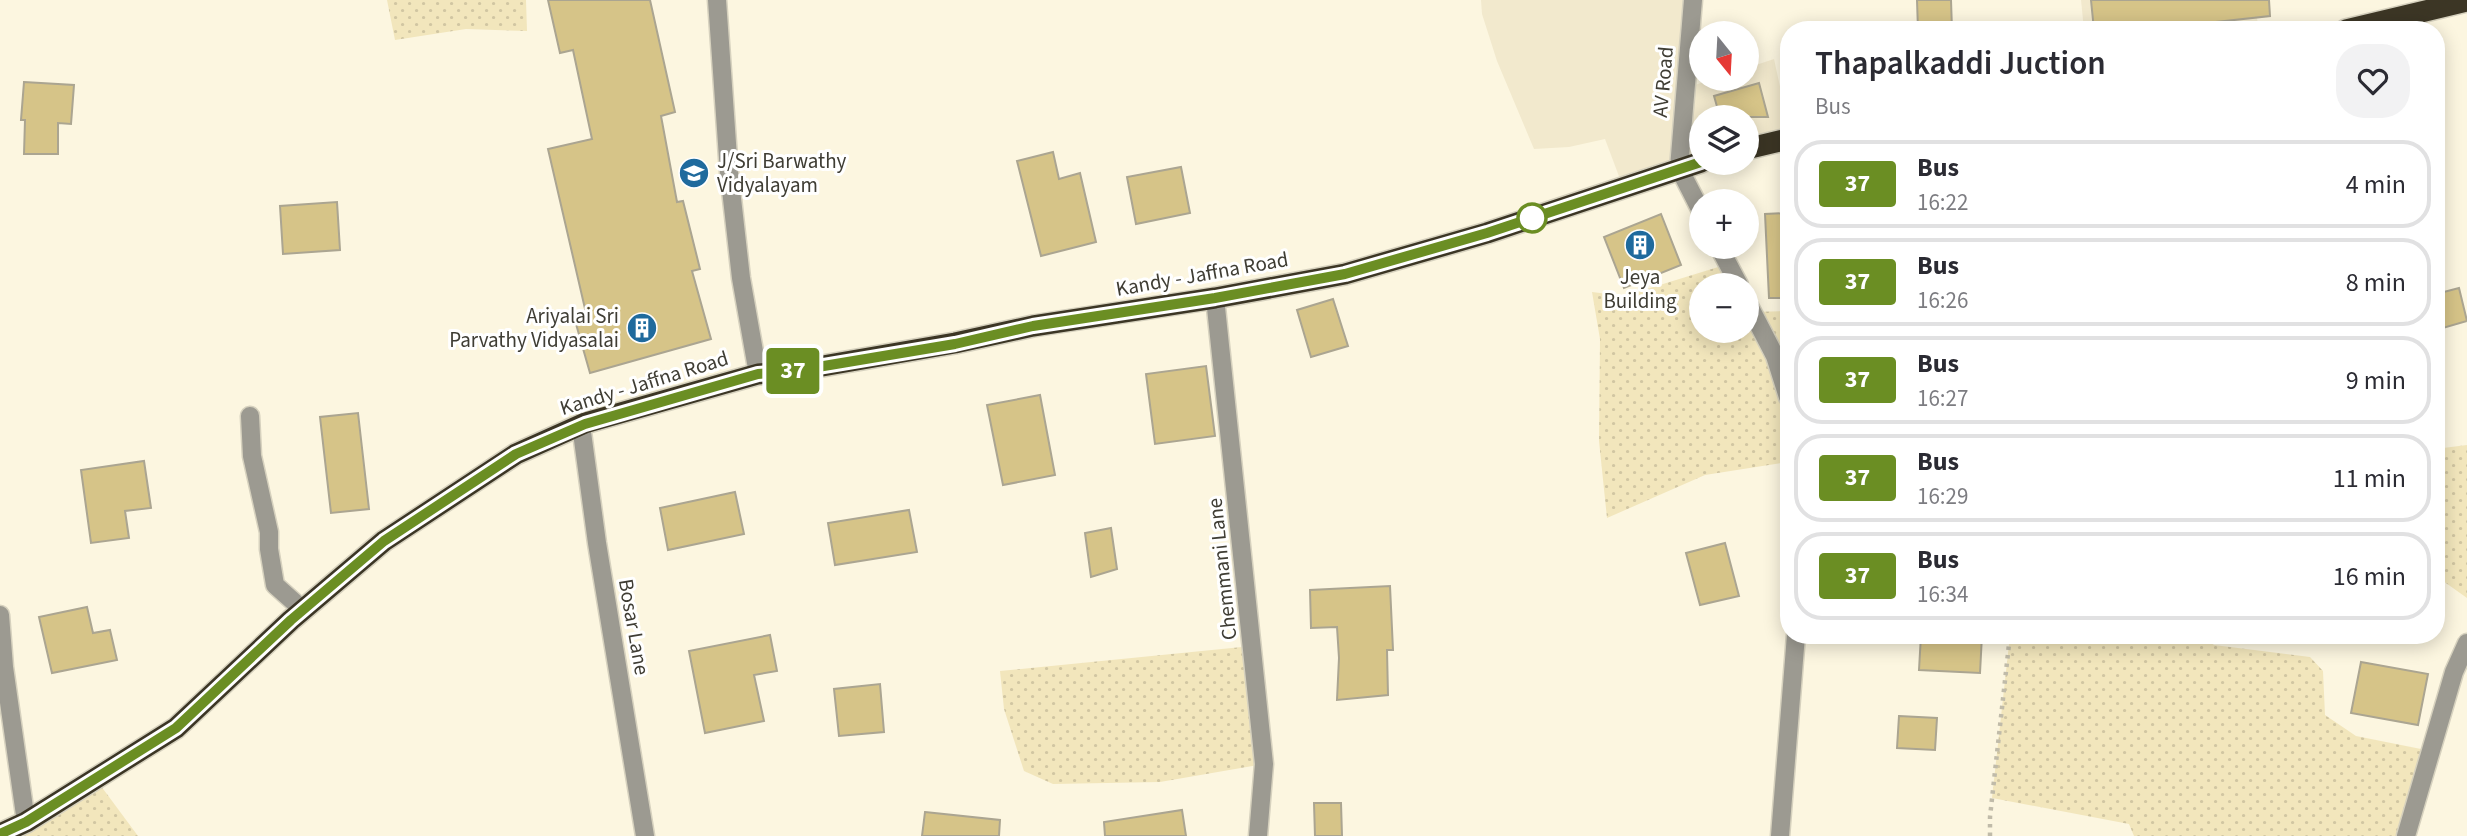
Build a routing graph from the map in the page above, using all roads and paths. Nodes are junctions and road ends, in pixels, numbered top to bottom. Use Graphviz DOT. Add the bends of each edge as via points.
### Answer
graph roads {
  1 [pos="717,0"];
  2 [pos="1693,0"];
  3 [pos="2467,3"];
  4 [pos="2386,21"];
  5 [pos="1780,140"];
  6 [pos="1759,146"];
  7 [pos="1689,165"];
  8 [pos="1679,168"];
  9 [pos="1690,189"];
  10 [pos="1215,298"];
  11 [pos="1759,325"];
  12 [pos="1780,372"];
  13 [pos="758,374"];
  14 [pos="250,416"];
  15 [pos="581,425"];
  16 [pos="303,610"];
  17 [pos="0,615"];
  18 [pos="2467,643"];
  19 [pos="1795,644"];
  20 [pos="2009,644"];
  21 [pos="26,822"];
  22 [pos="0,834"];
  23 [pos="645,836"];
  24 [pos="1258,836"];
  25 [pos="1780,836"];
  26 [pos="1990,836"];
  27 [pos="2406,836"];
  1 -- 13 [label="street" via="729,173"];
  2 -- 8 [label="street, AV Road"];
  3 -- 4 [label="highway"];
  5 -- 6 [label="highway"];
  7 -- 8 [label="highway, Kandy - Jaffna Road"];
  8 -- 9 [label="street"];
  8 -- 10 [label="highway, Kandy - Jaffna Road" via="1487,233 1345,274"];
  10 -- 13 [label="highway, Kandy - Jaffna Road"];
  10 -- 24 [label="street, Chemmani Lane" via="1264,764"];
  11 -- 12 [label="street"];
  13 -- 15 [label="highway, Kandy - Jaffna Road"];
  14 -- 16 [label="street" via="252,456 275,585"];
  15 -- 16 [label="highway, Kandy - Jaffna Road" via="516,454 464,486 384,541"];
  15 -- 23 [label="street, Bosar Lane"];
  16 -- 21 [label="highway, Kandy - Jaffna Road" via="176,728"];
  17 -- 21 [label="street"];
  18 -- 27 [label="street" via="2454,672"];
  19 -- 25 [label="street"];
  20 -- 26 [label="path"];
  21 -- 22 [label="highway, Kandy - Jaffna Road"];
}
